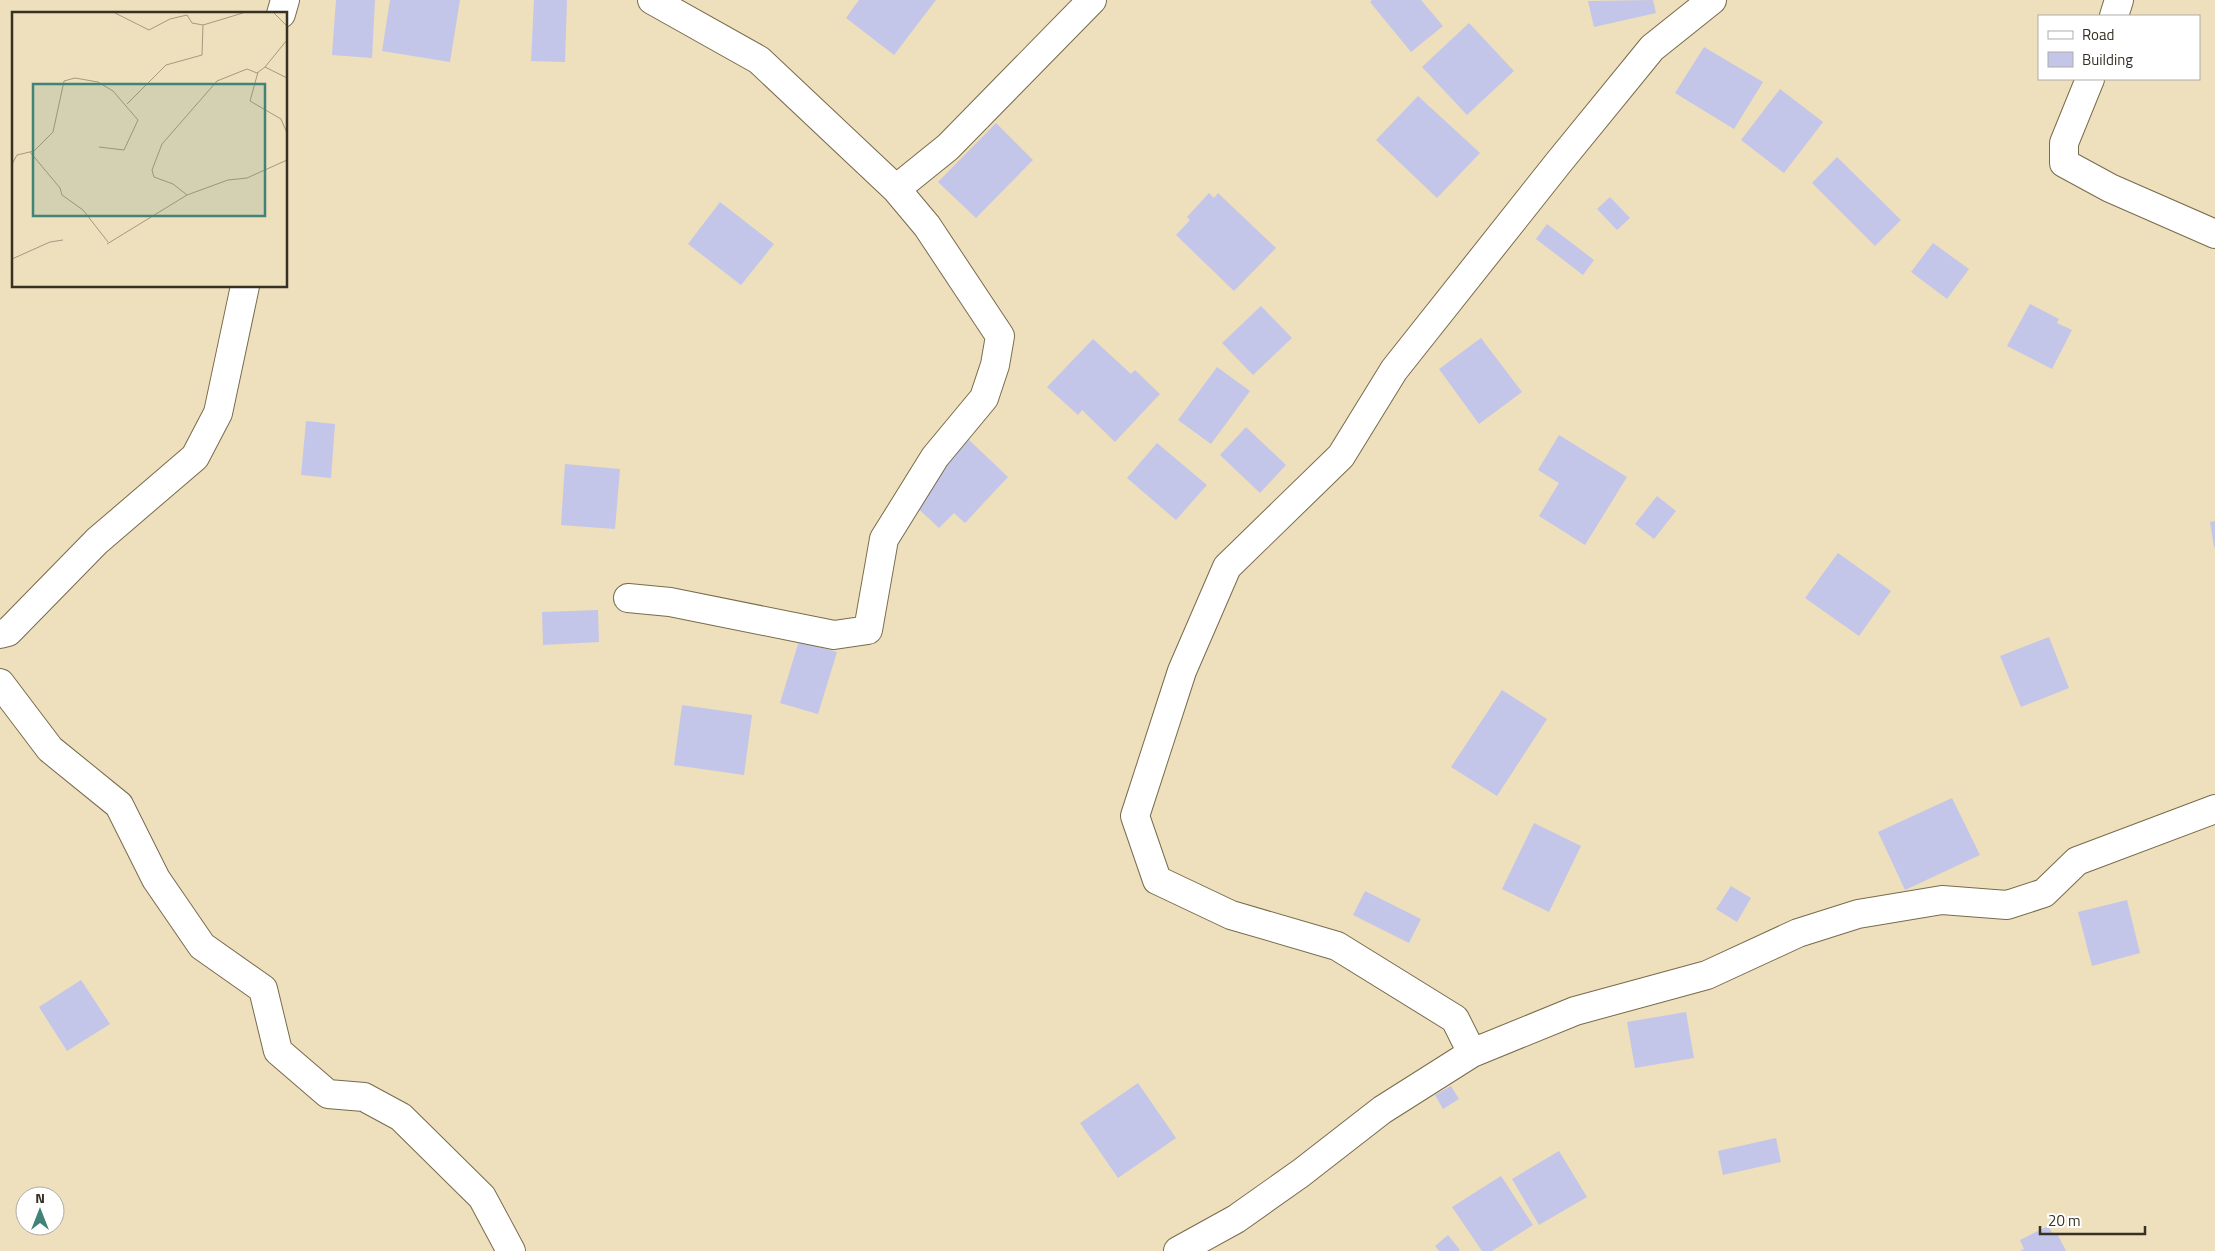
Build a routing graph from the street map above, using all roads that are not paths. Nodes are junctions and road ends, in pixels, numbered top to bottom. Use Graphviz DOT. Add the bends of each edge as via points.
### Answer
graph roads {
  1 [pos="286,0"];
  2 [pos="652,0"];
  3 [pos="1092,0"];
  4 [pos="1712,0"];
  5 [pos="2119,0"];
  6 [pos="282,12"];
  7 [pos="2114,15"];
  8 [pos="2090,80"];
  9 [pos="896,189"];
  10 [pos="2215,234"];
  11 [pos="245,288"];
  12 [pos="628,598"];
  13 [pos="0,634"];
  14 [pos="0,683"];
  15 [pos="2215,809"];
  16 [pos="1472,1052"];
  17 [pos="511,1251"];
  18 [pos="1178,1251"];
  1 -- 6 [label="street"];
  2 -- 9 [label="street" via="759,60"];
  3 -- 9 [label="street" via="948,147"];
  4 -- 16 [label="street" via="1652,48 1394,370 1341,456 1227,567 1182,671 1135,816 1157,880 1232,915 1337,946 1455,1019"];
  5 -- 7 [label="street"];
  8 -- 10 [label="street" via="2064,143 2064,163 2110,188"];
  9 -- 12 [label="street" via="927,226 1000,336 984,398 935,457 884,539 868,630 834,635 670,602"];
  11 -- 13 [label="street" via="218,413 194,457 97,541 8,632"];
  14 -- 17 [label="street" via="50,749 119,804 156,879 202,946 263,989 278,1051 328,1094 364,1097 401,1117 482,1197"];
  15 -- 16 [label="street" via="2077,861 2044,893 2007,905 1942,900 1858,914 1798,933 1706,976 1575,1011"];
  16 -- 18 [label="street" via="1382,1110 1302,1173 1236,1219"];
}
